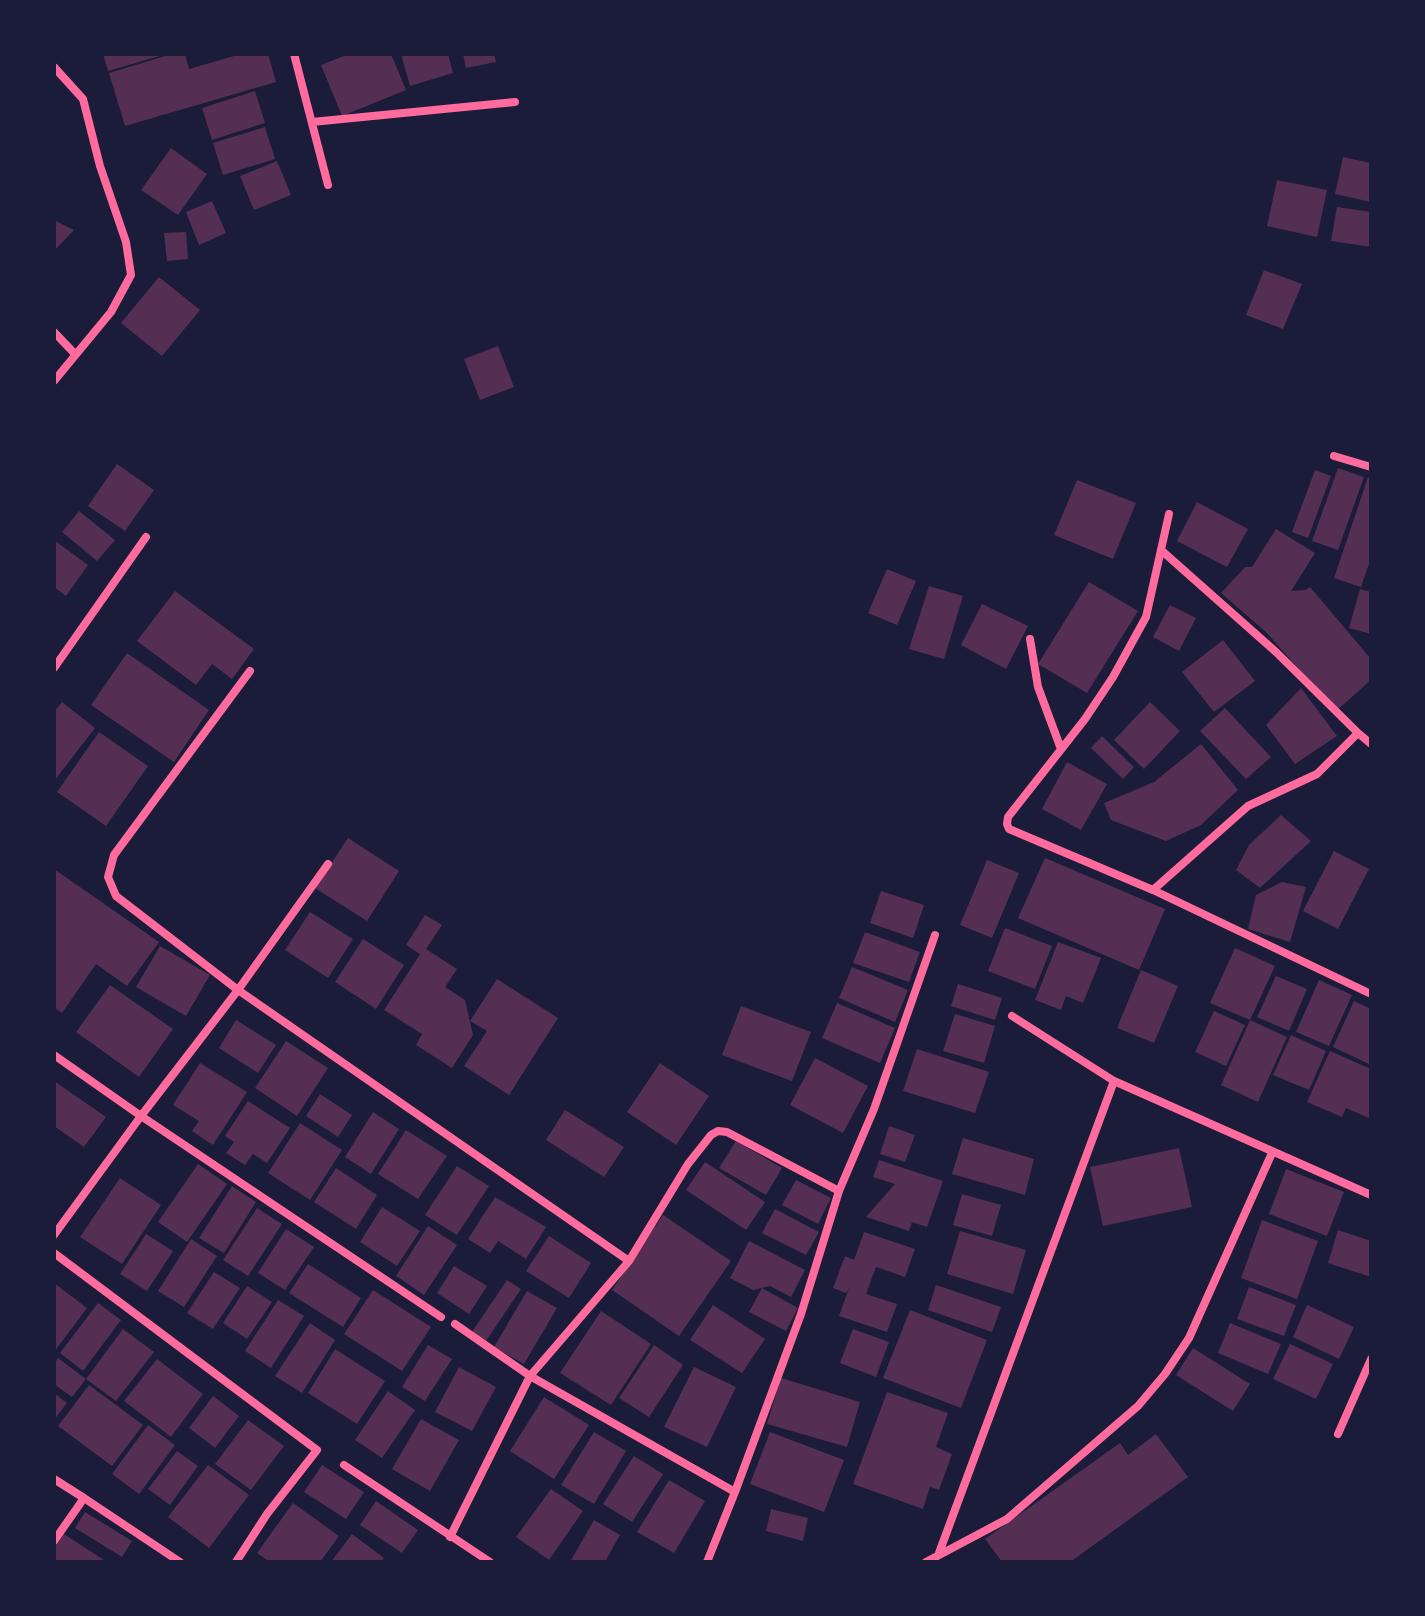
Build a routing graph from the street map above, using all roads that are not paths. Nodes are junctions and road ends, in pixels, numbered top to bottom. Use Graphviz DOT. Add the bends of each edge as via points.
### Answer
graph roads {
  1 [pos="294,54"];
  2 [pos="54,67"];
  3 [pos="515,102"];
  4 [pos="312,122"];
  5 [pos="328,185"];
  6 [pos="54,332"];
  7 [pos="75,354"];
  8 [pos="54,381"];
  9 [pos="1334,456"];
  10 [pos="1371,467"];
  11 [pos="1169,514"];
  12 [pos="146,537"];
  13 [pos="1161,550"];
  14 [pos="1030,639"];
  15 [pos="54,668"];
  16 [pos="250,671"];
  17 [pos="1358,733"];
  18 [pos="1371,744"];
  19 [pos="1061,749"];
  20 [pos="328,864"];
  21 [pos="1153,890"];
  22 [pos="935,935"];
  23 [pos="238,990"];
  24 [pos="1371,993"];
  25 [pos="1012,1016"];
  26 [pos="54,1055"];
  27 [pos="1114,1081"];
  28 [pos="141,1116"];
  29 [pos="1272,1153"];
  30 [pos="839,1191"];
  31 [pos="1371,1195"];
  32 [pos="54,1235"];
  33 [pos="54,1253"];
  34 [pos="629,1261"];
  35 [pos="441,1317"];
  36 [pos="455,1324"];
  37 [pos="1371,1359"];
  38 [pos="530,1376"];
  39 [pos="1338,1434"];
  40 [pos="344,1465"];
  41 [pos="54,1479"];
  42 [pos="735,1492"];
  43 [pos="84,1498"];
  44 [pos="450,1537"];
  45 [pos="54,1541"];
  46 [pos="939,1553"];
  47 [pos="180,1562"];
  48 [pos="236,1562"];
  49 [pos="490,1562"];
  50 [pos="707,1562"];
  51 [pos="926,1562"];
  1 -- 4 [label="street"];
  2 -- 7 [label="street" via="83,99 131,275 111,312"];
  3 -- 4 [label="street"];
  4 -- 5 [label="street"];
  6 -- 7 [label="street"];
  7 -- 8 [label="street"];
  9 -- 10 [label="street"];
  11 -- 13 [label="street"];
  12 -- 15 [label="street"];
  13 -- 17 [label="street"];
  13 -- 19 [label="street" via="1146,617 1113,677"];
  14 -- 19 [label="street" via="1038,687"];
  16 -- 23 [label="street" via="114,855 108,877 116,896"];
  17 -- 18 [label="street"];
  17 -- 21 [label="street" via="1317,774 1248,806"];
  19 -- 21 [label="street" via="1008,817 1009,829"];
  20 -- 23 [label="street"];
  21 -- 24 [label="street"];
  22 -- 30 [label="street"];
  23 -- 28 [label="street"];
  23 -- 34 [label="street"];
  25 -- 27 [label="street"];
  26 -- 28 [label="street"];
  27 -- 29 [label="street"];
  27 -- 46 [label="street"];
  28 -- 32 [label="street"];
  28 -- 35 [label="street"];
  29 -- 31 [label="street"];
  29 -- 46 [label="street" via="1189,1338 1147,1395 1007,1519"];
  30 -- 34 [label="street" via="718,1131 688,1164"];
  30 -- 42 [label="street" via="801,1314"];
  33 -- 48 [label="street" via="317,1450"];
  34 -- 38 [label="street"];
  36 -- 38 [label="street"];
  37 -- 39 [label="street"];
  38 -- 42 [label="street"];
  38 -- 44 [label="street"];
  40 -- 44 [label="street"];
  41 -- 43 [label="street"];
  42 -- 50 [label="street"];
  43 -- 45 [label="street"];
  43 -- 47 [label="street"];
  44 -- 49 [label="street"];
  46 -- 51 [label="street"];
}
